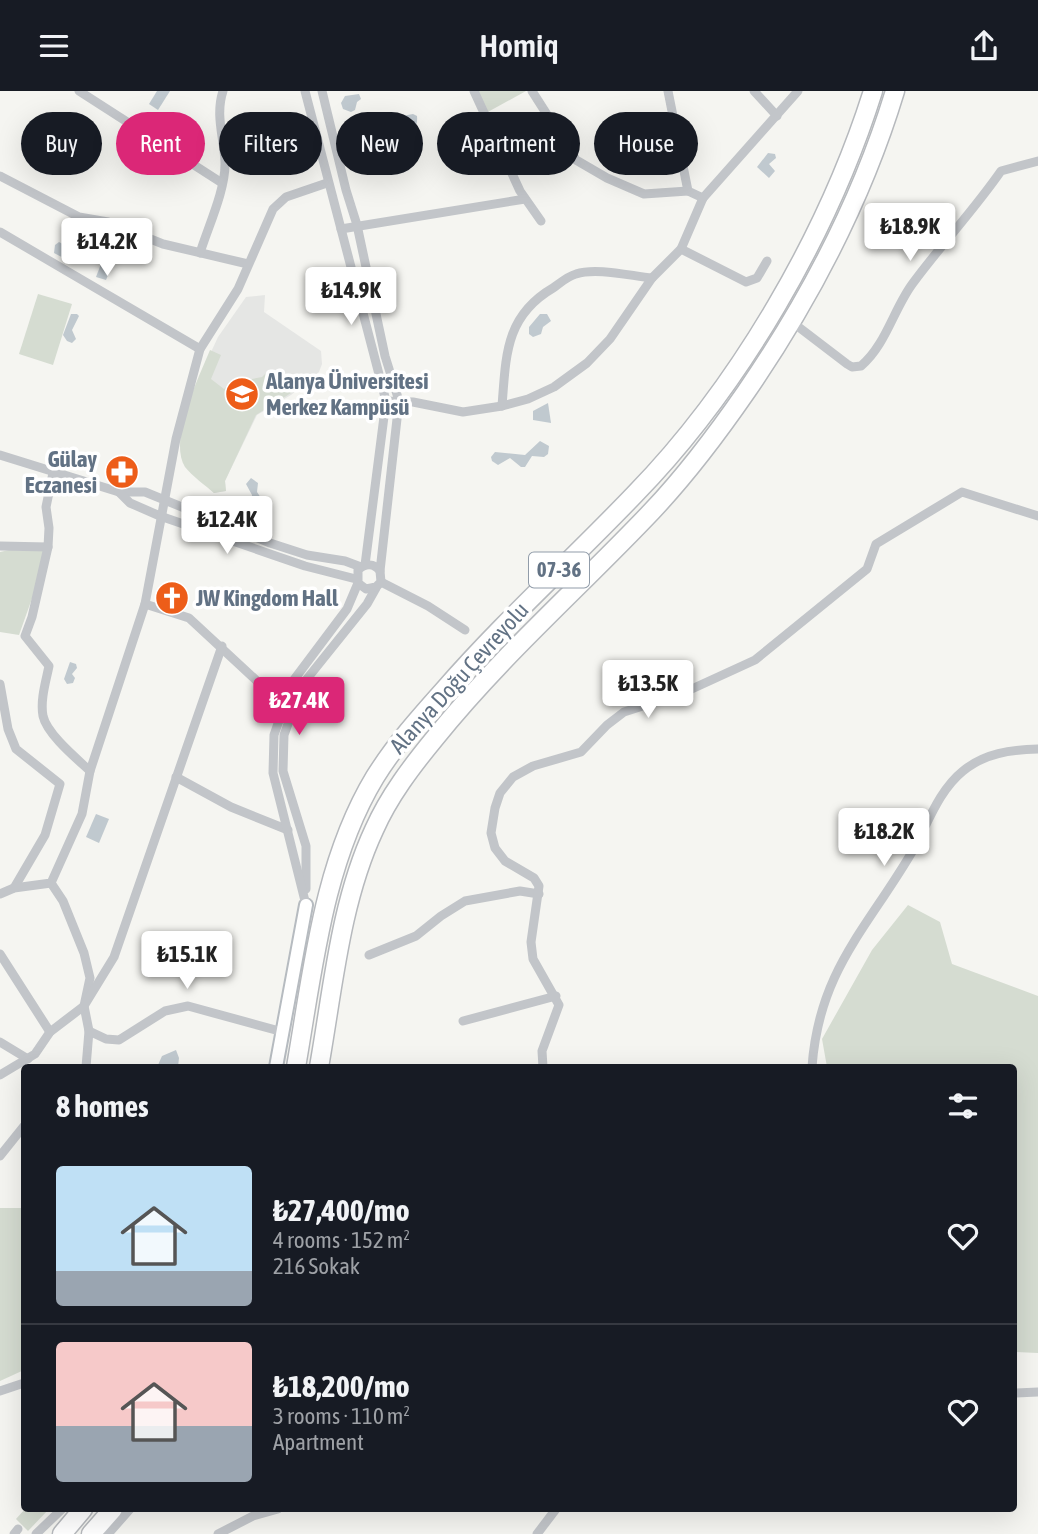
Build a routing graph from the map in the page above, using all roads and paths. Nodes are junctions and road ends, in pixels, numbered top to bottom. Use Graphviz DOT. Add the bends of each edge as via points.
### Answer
graph roads {
  1 [pos="79,91"];
  2 [pos="223,91"];
  3 [pos="305,91"];
  4 [pos="323,91"];
  5 [pos="474,91"];
  6 [pos="532,91"];
  7 [pos="668,91"];
  8 [pos="754,91"];
  9 [pos="798,91"];
  10 [pos="873,91"];
  11 [pos="895,91"];
  12 [pos="777,116"];
  13 [pos="1038,161"];
  14 [pos="0,176"];
  15 [pos="222,183"];
  16 [pos="327,183"];
  17 [pos="688,191"];
  18 [pos="703,198"];
  19 [pos="525,199"];
  20 [pos="541,221"];
  21 [pos="357,225"];
  22 [pos="341,229"];
  23 [pos="0,232"];
  24 [pos="681,249"];
  25 [pos="200,253"];
  26 [pos="767,261"];
  27 [pos="248,264"];
  28 [pos="652,278"];
  29 [pos="792,322"];
  30 [pos="200,349"];
  31 [pos="386,401"];
  32 [pos="399,401"];
  33 [pos="502,406"];
  34 [pos="0,455"];
  35 [pos="53,473"];
  36 [pos="119,492"];
  37 [pos="165,500"];
  38 [pos="160,516"];
  39 [pos="1038,516"];
  40 [pos="0,546"];
  41 [pos="48,547"];
  42 [pos="363,566"];
  43 [pos="380,571"];
  44 [pos="357,581"];
  45 [pos="378,585"];
  46 [pos="145,604"];
  47 [pos="465,630"];
  48 [pos="222,646"];
  49 [pos="0,684"];
  50 [pos="284,706"];
  51 [pos="1038,750"];
  52 [pos="90,771"];
  53 [pos="177,777"];
  54 [pos="288,830"];
  55 [pos="51,883"];
  56 [pos="14,888"];
  57 [pos="0,894"];
  58 [pos="539,894"];
  59 [pos="306,905"];
  60 [pos="0,954"];
  61 [pos="369,955"];
  62 [pos="556,996"];
  63 [pos="84,1006"];
  64 [pos="463,1021"];
  65 [pos="89,1031"];
  66 [pos="50,1032"];
  67 [pos="283,1032"];
  68 [pos="0,1042"];
  69 [pos="28,1059"];
  70 [pos="86,1064"];
  71 [pos="277,1064"];
  72 [pos="297,1064"];
  73 [pos="320,1064"];
  74 [pos="542,1064"];
  75 [pos="812,1064"];
  76 [pos="0,1075"];
  77 [pos="21,1130"];
  78 [pos="0,1156"];
  79 [pos="21,1384"];
  80 [pos="0,1391"];
  81 [pos="1038,1392"];
  82 [pos="1017,1393"];
  83 [pos="59,1512"];
  84 [pos="80,1512"];
  85 [pos="110,1512"];
  86 [pos="128,1512"];
  87 [pos="267,1512"];
  88 [pos="554,1512"];
  89 [pos="36,1534"];
  90 [pos="62,1534"];
  91 [pos="91,1534"];
  92 [pos="108,1534"];
  93 [pos="218,1534"];
  94 [pos="537,1534"];
  1 -- 15 [label="street"];
  2 -- 15 [label="street" via="219,104 225,164"];
  3 -- 16 [label="street"];
  4 -- 21 [label="street"];
  5 -- 19 [label="street"];
  6 -- 17 [label="street" via="576,159 644,194"];
  7 -- 17 [label="street"];
  8 -- 12 [label="street"];
  9 -- 12 [label="street"];
  10 -- 72 [label="highway, Alanya Doğu Çevreyolu / 07-36" via="805,256 704,413 645,484 463,668 399,742 375,778 352,824 331,886"];
  11 -- 29 [label="highway, Alanya Doğu Çevreyolu / 07-36" via="852,210"];
  12 -- 18 [label="street"];
  13 -- 29 [label="street" via="1001,171 912,284 861,366 847,364"];
  14 -- 25 [label="street" via="79,217"];
  15 -- 25 [label="street"];
  16 -- 22 [label="street"];
  16 -- 27 [label="street" via="279,202"];
  17 -- 18 [label="street"];
  18 -- 24 [label="street"];
  19 -- 20 [label="street"];
  19 -- 21 [label="street"];
  21 -- 22 [label="street"];
  21 -- 32 [label="street"];
  22 -- 31 [label="street"];
  23 -- 30 [label="street"];
  24 -- 26 [label="street" via="746,282 757,278"];
  24 -- 28 [label="street"];
  25 -- 27 [label="street"];
  27 -- 30 [label="street" via="238,289"];
  28 -- 33 [label="street" via="610,339 587,363 554,387"];
  28 -- 33 [label="street" via="577,274 538,296 524,310 507,348"];
  29 -- 73 [label="highway, Alanya Doğu Çevreyolu / 07-36" via="692,466 468,697 396,790 374,828 353,890"];
  30 -- 37 [label="street"];
  31 -- 32 [label="street"];
  31 -- 42 [label="street"];
  32 -- 33 [label="street" via="463,412"];
  32 -- 43 [label="street"];
  34 -- 35 [label="street"];
  35 -- 36 [label="street"];
  35 -- 41 [label="street" via="46,506"];
  36 -- 37 [label="street" via="145,492"];
  36 -- 38 [label="street" via="130,503"];
  37 -- 38 [label="street"];
  37 -- 42 [label="street" via="282,547"];
  38 -- 44 [label="street"];
  38 -- 46 [label="street"];
  39 -- 58 [label="street" via="962,492 876,544 867,569 755,660 624,712 581,752 513,777 500,793 491,834 505,861 534,878"];
  40 -- 41 [label="street"];
  41 -- 52 [label="street" via="25,636 49,666 43,717"];
  42 -- 43 [label="street"];
  42 -- 44 [label="street"];
  43 -- 45 [label="street"];
  44 -- 45 [label="street" via="366,589"];
  44 -- 50 [label="street" via="347,609 293,681"];
  45 -- 47 [label="street" via="428,605"];
  45 -- 59 [label="street" via="302,685 284,735 283,771 306,846"];
  46 -- 48 [label="street" via="189,618"];
  46 -- 52 [label="street"];
  48 -- 50 [label="street"];
  48 -- 53 [label="street"];
  49 -- 56 [label="street" via="16,749 60,784 46,835"];
  50 -- 54 [label="street" via="274,735 272,773"];
  51 -- 75 [label="street" via="992,755 960,773 949,785 836,971 816,1027"];
  52 -- 55 [label="street" via="82,814"];
  53 -- 54 [label="street" via="230,807"];
  53 -- 63 [label="street" via="114,957"];
  54 -- 59 [label="street"];
  55 -- 56 [label="street"];
  55 -- 63 [label="street" via="84,953 90,978"];
  56 -- 57 [label="street"];
  58 -- 61 [label="street" via="520,891 464,901 416,936"];
  58 -- 62 [label="street" via="531,942 533,959"];
  59 -- 67 [label="street"];
  60 -- 66 [label="street"];
  62 -- 64 [label="street"];
  62 -- 74 [label="street" via="559,1005 542,1051"];
  63 -- 65 [label="street"];
  63 -- 66 [label="street"];
  65 -- 67 [label="street" via="118,1040 165,1011 188,1006"];
  65 -- 70 [label="street"];
  66 -- 69 [label="street"];
  67 -- 71 [label="street"];
  68 -- 69 [label="street"];
  69 -- 76 [label="street"];
  77 -- 78 [label="street"];
  79 -- 80 [label="street"];
  81 -- 82 [label="street"];
  83 -- 89 [label="street"];
  84 -- 90 [label="highway"];
  85 -- 91 [label="highway"];
  86 -- 92 [label="street"];
  87 -- 93 [label="street"];
  88 -- 94 [label="street"];
}
